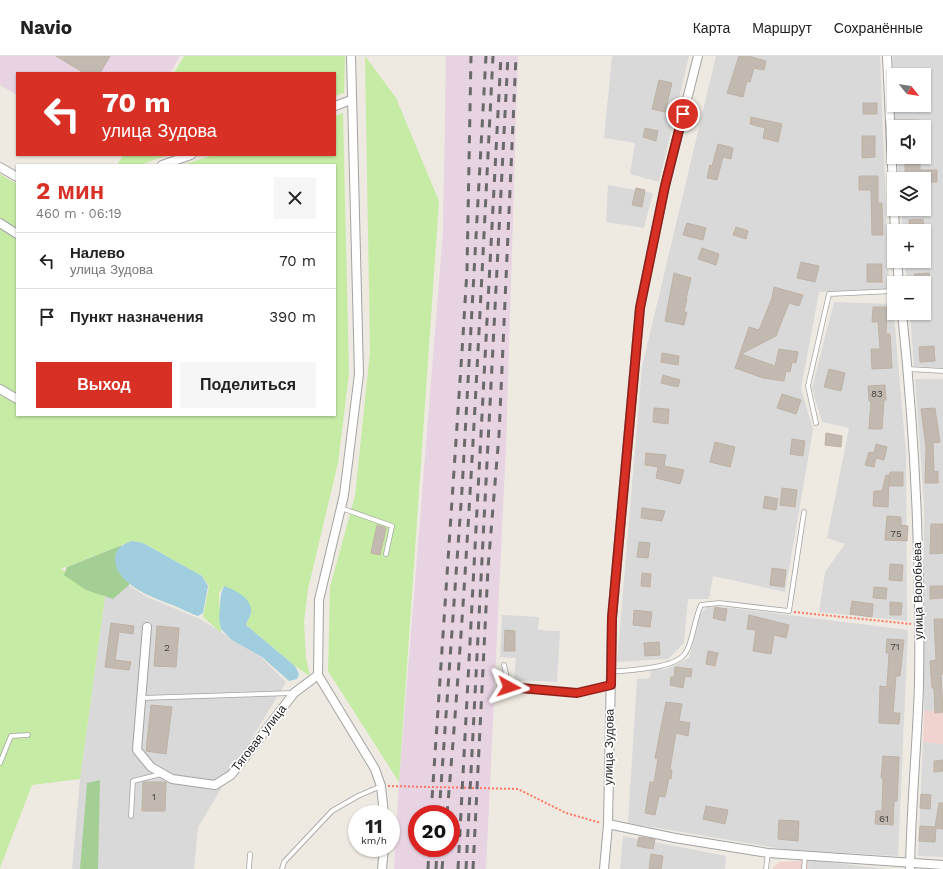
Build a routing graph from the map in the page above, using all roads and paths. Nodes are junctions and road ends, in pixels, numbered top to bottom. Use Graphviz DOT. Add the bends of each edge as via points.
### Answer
graph roads {
  1 [pos="351,56"];
  2 [pos="698,56"];
  3 [pos="887,56"];
  4 [pos="351,100"];
  5 [pos="336,106"];
  6 [pos="188,156"];
  7 [pos="165,164"];
  8 [pos="0,167"];
  9 [pos="16,176"];
  10 [pos="0,223"];
  11 [pos="895,224"];
  12 [pos="16,233"];
  13 [pos="887,291"];
  14 [pos="903,320"];
  15 [pos="908,369"];
  16 [pos="943,371"];
  17 [pos="0,389"];
  18 [pos="16,398"];
  19 [pos="816,423"];
  20 [pos="341,508"];
  21 [pos="804,512"];
  22 [pos="386,554"];
  23 [pos="789,611"];
  24 [pos="918,625"];
  25 [pos="147,627"];
  26 [pos="504,664"];
  27 [pos="610,672"];
  28 [pos="318,675"];
  29 [pos="611,685"];
  30 [pos="294,693"];
  31 [pos="141,698"];
  32 [pos="28,735"];
  33 [pos="0,762"];
  34 [pos="163,774"];
  35 [pos="381,786"];
  36 [pos="383,805"];
  37 [pos="131,816"];
  38 [pos="608,824"];
  39 [pos="768,853"];
  40 [pos="250,854"];
  41 [pos="805,855"];
  42 [pos="383,857"];
  43 [pos="943,865"];
  44 [pos="910,866"];
  45 [pos="249,869"];
  46 [pos="282,869"];
  47 [pos="382,869"];
  48 [pos="604,869"];
  49 [pos="766,869"];
  50 [pos="804,869"];
  1 -- 4 [label="street"];
  2 -- 27 [label="street, улица Зудова" via="665,186 640,308"];
  3 -- 11 [label="street"];
  4 -- 5 [label="street"];
  4 -- 20 [label="street" via="359,374"];
  6 -- 7 [label="street"];
  8 -- 9 [label="street"];
  10 -- 12 [label="street"];
  13 -- 19 [label="lane" via="829,294 808,386"];
  14 -- 15 [label="street, улица Воробьёва"];
  15 -- 16 [label="lane"];
  15 -- 24 [label="street, улица Воробьёва" via="917,523"];
  17 -- 18 [label="street"];
  20 -- 22 [label="lane" via="392,526"];
  20 -- 28 [label="street" via="319,600"];
  21 -- 23 [label="lane"];
  23 -- 24 [label="path"];
  23 -- 27 [label="lane" via="719,603 701,605 686,652 680,659 667,665"];
  24 -- 44 [label="street, улица Воробьёва" via="919,684"];
  25 -- 31 [label="street, Тяговая улица"];
  26 -- 29 [label="lane" via="509,687 577,693"];
  27 -- 29 [label="street, улица Зудова"];
  28 -- 30 [label="street, Тяговая улица"];
  28 -- 35 [label="street" via="375,769"];
  29 -- 38 [label="street, улица Зудова"];
  30 -- 31 [label="lane"];
  30 -- 34 [label="street, Тяговая улица" via="231,775 215,785 172,779"];
  31 -- 34 [label="street, Тяговая улица" via="137,750 151,767"];
  32 -- 33 [label="lane" via="11,736"];
  34 -- 37 [label="lane" via="133,781"];
  35 -- 36 [label="street"];
  35 -- 38 [label="path" via="518,789 566,813"];
  35 -- 46 [label="lane" via="332,811 284,862"];
  38 -- 39 [label="street"];
  38 -- 48 [label="street, улица Зудова"];
  39 -- 41 [label="street"];
  39 -- 49 [label="lane"];
  40 -- 45 [label="lane"];
  41 -- 44 [label="street"];
  41 -- 50 [label="lane"];
  42 -- 47 [label="street"];
  43 -- 44 [label="street"];
}
